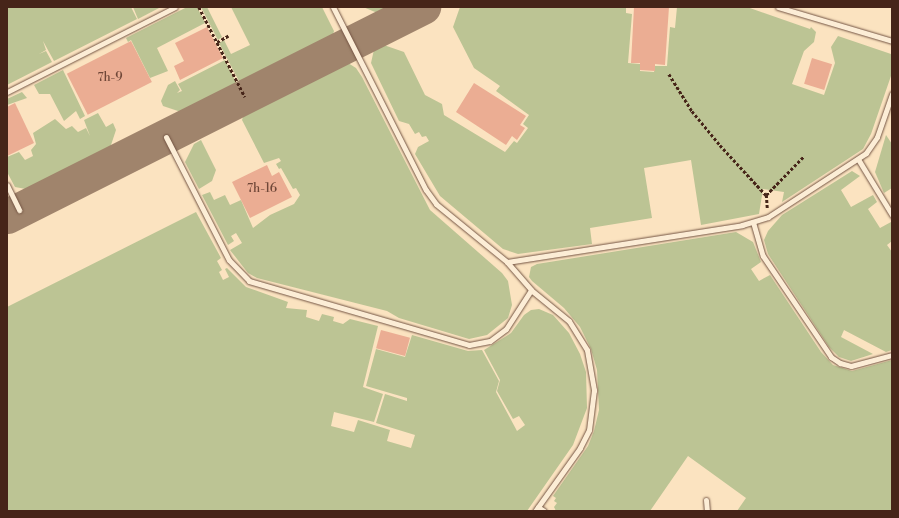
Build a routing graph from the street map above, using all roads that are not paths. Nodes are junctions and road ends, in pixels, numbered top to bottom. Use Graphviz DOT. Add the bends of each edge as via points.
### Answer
graph roads {
  1 [pos="176,7"];
  2 [pos="333,7"];
  3 [pos="778,7"];
  4 [pos="892,42"];
  5 [pos="7,92"];
  6 [pos="892,94"];
  7 [pos="166,137"];
  8 [pos="858,160"];
  9 [pos="7,185"];
  10 [pos="19,210"];
  11 [pos="892,214"];
  12 [pos="753,222"];
  13 [pos="507,262"];
  14 [pos="531,290"];
  15 [pos="892,355"];
  16 [pos="706,500"];
  17 [pos="537,509"];
  18 [pos="544,511"];
  19 [pos="707,511"];
  1 -- 5 [label="lane"];
  2 -- 13 [label="lane" via="426,190 447,215"];
  3 -- 4 [label="lane"];
  6 -- 8 [label="lane" via="872,147"];
  7 -- 14 [label="lane" via="229,260 249,281 469,345 490,341 506,329"];
  8 -- 11 [label="lane"];
  8 -- 12 [label="lane" via="768,217"];
  9 -- 10 [label="lane"];
  12 -- 13 [label="lane"];
  12 -- 15 [label="lane" via="764,256 831,357 852,366"];
  13 -- 14 [label="lane"];
  14 -- 17 [label="lane" via="569,321 575,330 591,365 594,390 590,430"];
  16 -- 19 [label="lane"];
  17 -- 18 [label="lane"];
}
